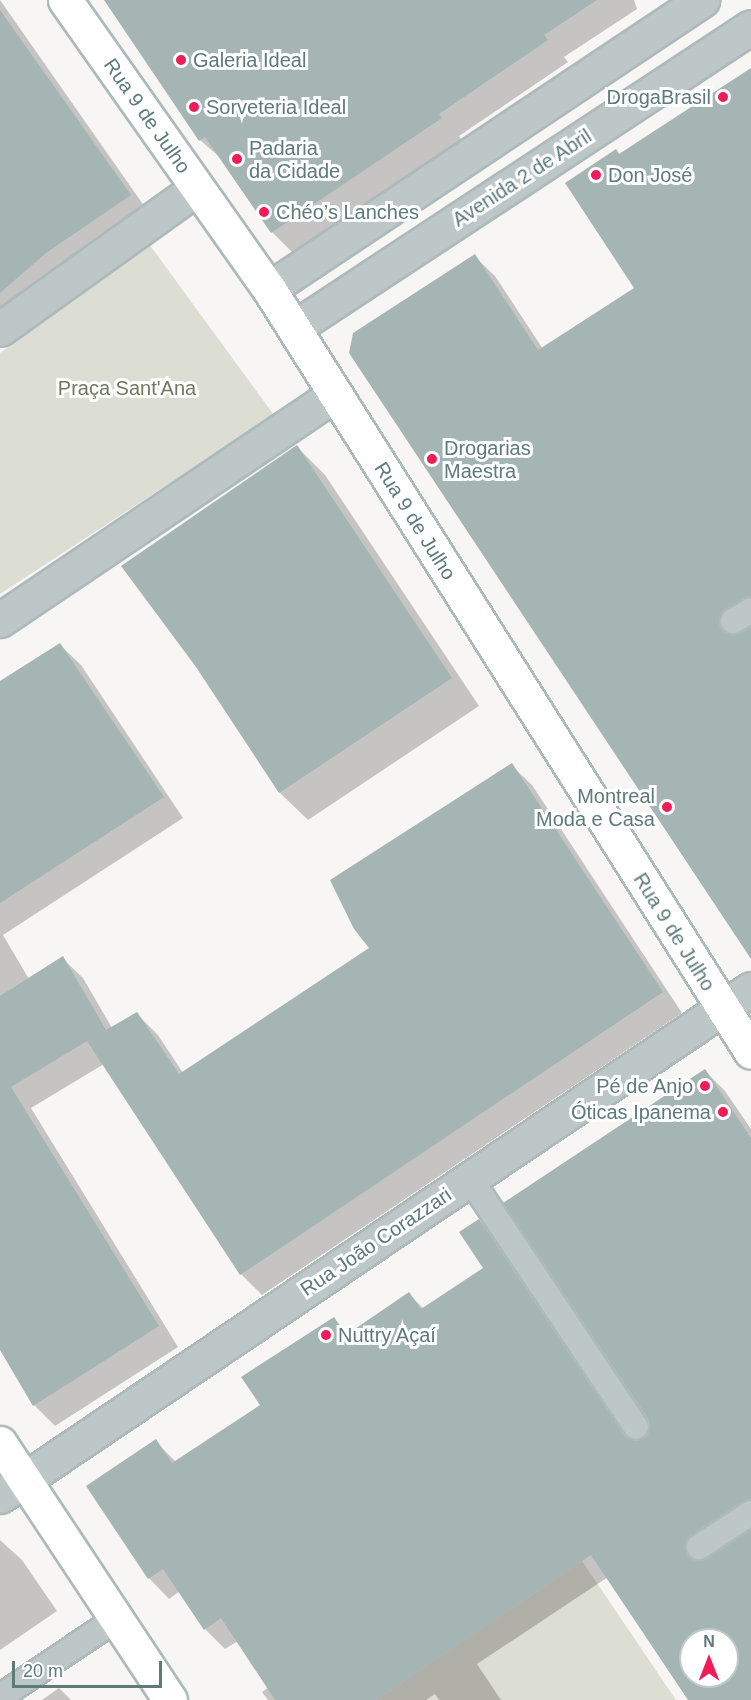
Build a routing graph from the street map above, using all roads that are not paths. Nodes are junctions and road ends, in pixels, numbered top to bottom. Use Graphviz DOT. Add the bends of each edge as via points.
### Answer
graph roads {
  1 [pos="65,0"];
  2 [pos="702,0"];
  3 [pos="751,27"];
  4 [pos="197,188"];
  5 [pos="269,289"];
  6 [pos="294,328"];
  7 [pos="0,329"];
  8 [pos="335,394"];
  9 [pos="0,620"];
  10 [pos="751,989"];
  11 [pos="723,1008"];
  12 [pos="751,1052"];
  13 [pos="470,1179"];
  14 [pos="636,1427"];
  15 [pos="0,1443"];
  16 [pos="12,1488"];
  17 [pos="751,1513"];
  18 [pos="699,1547"];
  19 [pos="116,1619"];
  20 [pos="0,1697"];
  21 [pos="170,1700"];
  1 -- 4 [label="street, Rua 9 de Julho"];
  2 -- 5 [label="street"];
  3 -- 6 [label="street, Avenida 2 de Abril"];
  4 -- 5 [label="street, Rua 9 de Julho"];
  4 -- 7 [label="street"];
  5 -- 6 [label="street, Rua 9 de Julho"];
  6 -- 8 [label="street, Rua 9 de Julho"];
  8 -- 9 [label="street"];
  8 -- 11 [label="street, Rua 9 de Julho"];
  10 -- 11 [label="street, Rua João Corazzari"];
  11 -- 12 [label="street, Rua 9 de Julho"];
  11 -- 13 [label="street, Rua João Corazzari"];
  13 -- 14 [label="lane"];
  13 -- 16 [label="street, Rua João Corazzari"];
  15 -- 16 [label="street"];
  16 -- 19 [label="street"];
  17 -- 18 [label="lane"];
  19 -- 20 [label="lane"];
  19 -- 21 [label="street"];
}
